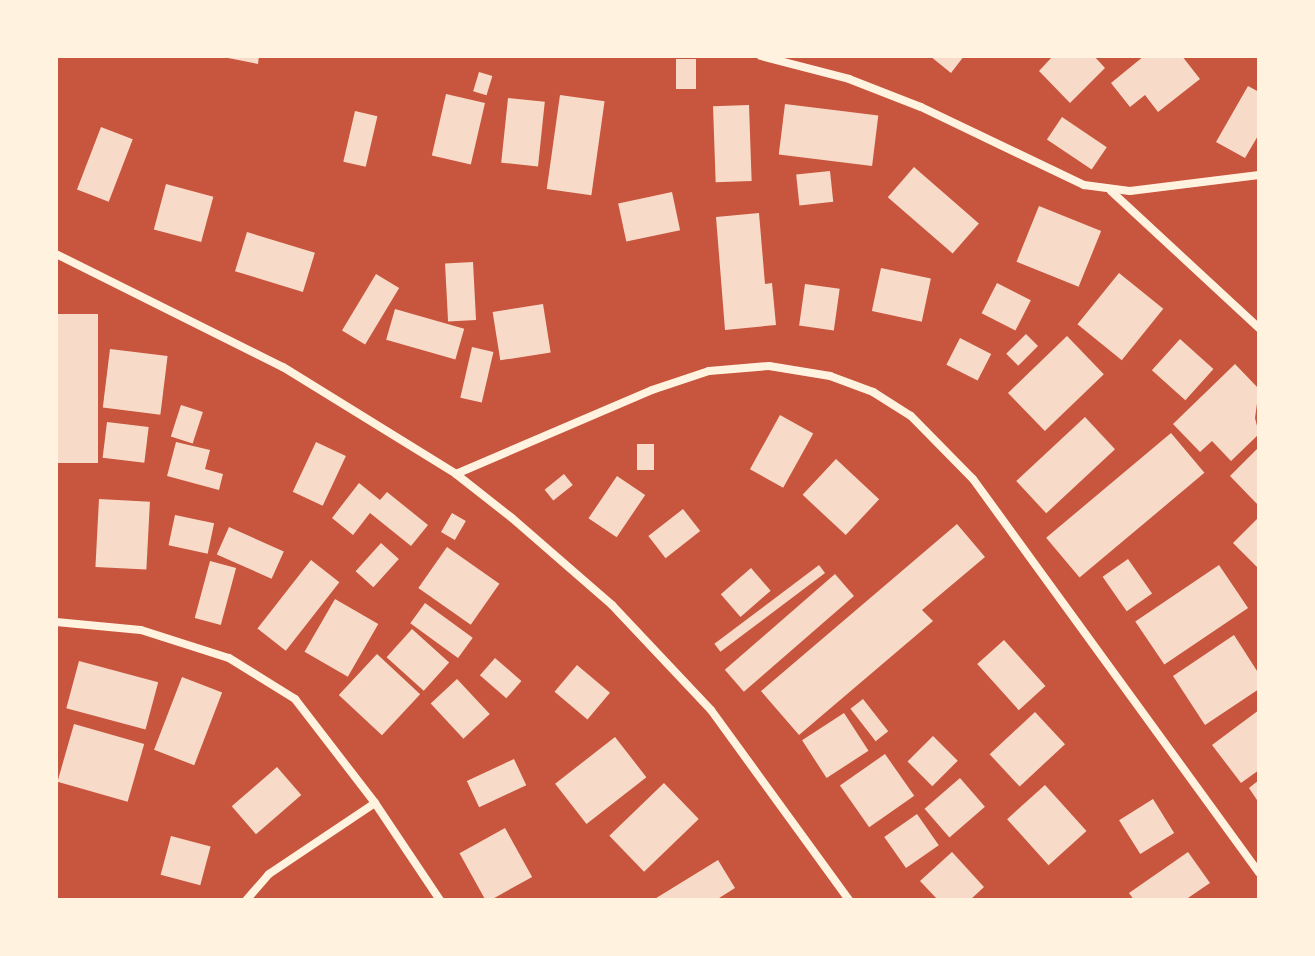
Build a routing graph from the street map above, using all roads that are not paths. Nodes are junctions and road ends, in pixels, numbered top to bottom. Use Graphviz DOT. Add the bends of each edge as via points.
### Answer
graph roads {
  1 [pos="761,56"];
  2 [pos="1259,175"];
  3 [pos="1111,191"];
  4 [pos="56,254"];
  5 [pos="1259,328"];
  6 [pos="456,474"];
  7 [pos="56,622"];
  8 [pos="375,803"];
  9 [pos="1259,873"];
  10 [pos="246,900"];
  11 [pos="440,900"];
  12 [pos="849,900"];
  1 -- 3 [label="street" via="849,79 921,107 1033,164"];
  2 -- 3 [label="street" via="1172,189"];
  3 -- 5 [label="street"];
  4 -- 6 [label="street" via="283,367"];
  6 -- 9 [label="street" via="709,371 769,366 830,376 873,392 911,416 973,479"];
  6 -- 12 [label="street" via="612,605 660,654 711,710"];
  7 -- 8 [label="street" via="141,630 229,658 295,699"];
  8 -- 10 [label="street" via="269,874"];
  8 -- 11 [label="street"];
}
